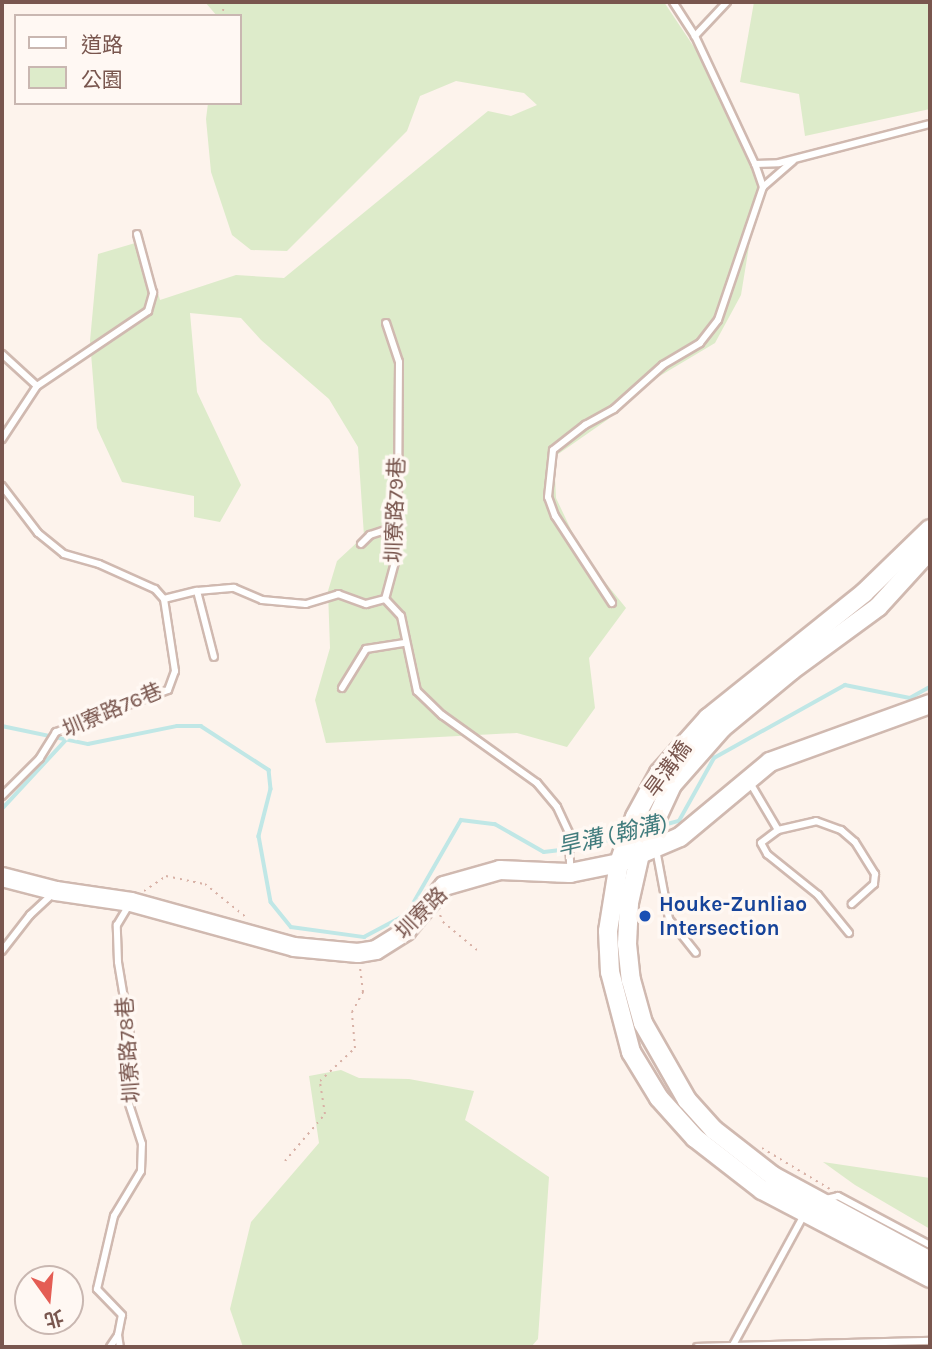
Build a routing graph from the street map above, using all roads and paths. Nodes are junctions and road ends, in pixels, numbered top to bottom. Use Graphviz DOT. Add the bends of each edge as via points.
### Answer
graph roads {
  1 [pos="673,2"];
  2 [pos="727,2"];
  3 [pos="695,36"];
  4 [pos="930,124"];
  5 [pos="794,160"];
  6 [pos="755,164"];
  7 [pos="763,187"];
  8 [pos="137,234"];
  9 [pos="386,323"];
  10 [pos="2,354"];
  11 [pos="37,386"];
  12 [pos="2,439"];
  13 [pos="2,486"];
  14 [pos="397,526"];
  15 [pos="930,529"];
  16 [pos="360,544"];
  17 [pos="930,550"];
  18 [pos="197,591"];
  19 [pos="164,599"];
  20 [pos="385,599"];
  21 [pos="612,603"];
  22 [pos="405,643"];
  23 [pos="214,657"];
  24 [pos="342,688"];
  25 [pos="930,704"];
  26 [pos="715,723"];
  27 [pos="748,779"];
  28 [pos="2,796"];
  29 [pos="778,830"];
  30 [pos="648,850"];
  31 [pos="619,863"];
  32 [pos="570,873"];
  33 [pos="2,877"];
  34 [pos="56,891"];
  35 [pos="432,899"];
  36 [pos="131,902"];
  37 [pos="852,904"];
  38 [pos="247,918"];
  39 [pos="849,933"];
  40 [pos="477,950"];
  41 [pos="2,951"];
  42 [pos="358,953"];
  43 [pos="696,953"];
  44 [pos="760,1147"];
  45 [pos="285,1161"];
  46 [pos="840,1194"];
  47 [pos="812,1204"];
  48 [pos="930,1245"];
  49 [pos="930,1261"];
  50 [pos="930,1278"];
  51 [pos="118,1335"];
  52 [pos="930,1341"];
  53 [pos="110,1347"];
  54 [pos="120,1347"];
  55 [pos="697,1347"];
  56 [pos="732,1347"];
  1 -- 3 [label="lane"];
  2 -- 3 [label="lane"];
  3 -- 6 [label="lane"];
  4 -- 5 [label="lane"];
  5 -- 6 [label="lane"];
  5 -- 7 [label="lane"];
  6 -- 7 [label="lane"];
  7 -- 21 [label="lane" via="718,320 700,343 663,365 614,410 553,450 548,497 583,562"];
  8 -- 11 [label="lane" via="153,293 148,311"];
  9 -- 14 [label="lane, 圳寮路79巷" via="399,362"];
  10 -- 11 [label="lane"];
  11 -- 12 [label="lane"];
  13 -- 19 [label="lane" via="38,533 64,554 124,574 156,589"];
  14 -- 16 [label="lane" via="370,535"];
  14 -- 20 [label="lane, 圳寮路79巷" via="395,562"];
  15 -- 26 [label="street"];
  17 -- 26 [label="street" via="878,607"];
  18 -- 19 [label="lane"];
  18 -- 20 [label="lane" via="234,588 262,600 306,604 338,594 366,604"];
  18 -- 23 [label="lane"];
  19 -- 28 [label="lane, 圳寮路76巷" via="175,671 168,690 56,732 40,758"];
  20 -- 22 [label="lane" via="401,616"];
  22 -- 24 [label="lane" via="366,649"];
  22 -- 32 [label="lane" via="417,691 442,715 537,783 557,807 569,833"];
  25 -- 27 [label="street, 圳寮路" via="792,752"];
  26 -- 30 [label="street, 旱溝橋" via="672,785"];
  26 -- 31 [label="street, 旱溝橋" via="659,773 635,817"];
  27 -- 29 [label="lane"];
  27 -- 30 [label="street, 圳寮路" via="680,837"];
  29 -- 37 [label="lane" via="816,821 841,830 855,842 875,874 874,884"];
  29 -- 39 [label="lane" via="761,843 766,854 818,895"];
  30 -- 31 [label="street, 圳寮路"];
  30 -- 43 [label="lane" via="669,919"];
  30 -- 47 [label="street, 旱溝橋" via="629,903 627,944 643,1023 687,1100 714,1130"];
  31 -- 32 [label="street, 圳寮路"];
  31 -- 47 [label="street, 旱溝橋" via="608,931 610,972 631,1052 659,1098 695,1138 753,1184"];
  32 -- 35 [label="street, 圳寮路" via="499,870 444,886"];
  33 -- 34 [label="street, 圳寮路"];
  34 -- 36 [label="street, 圳寮路"];
  34 -- 41 [label="lane"];
  35 -- 40 [label="path" via="443,922"];
  35 -- 42 [label="street, 圳寮路" via="406,931 388,944"];
  36 -- 38 [label="path" via="166,876 205,884"];
  36 -- 42 [label="street, 圳寮路" via="294,947"];
  36 -- 51 [label="lane, 圳寮路78巷" via="117,925 118,962 130,1034 128,1101 142,1144 141,1171 114,1216 97,1289 122,1315"];
  42 -- 45 [label="path" via="363,992 352,1012 355,1048 320,1082 325,1114"];
  44 -- 46 [label="path"];
  47 -- 48 [label="lane" via="838,1196"];
  47 -- 49 [label="street"];
  47 -- 50 [label="street"];
  47 -- 56 [label="lane"];
  51 -- 53 [label="lane"];
  51 -- 54 [label="lane"];
  52 -- 56 [label="lane"];
  55 -- 56 [label="lane"];
}
